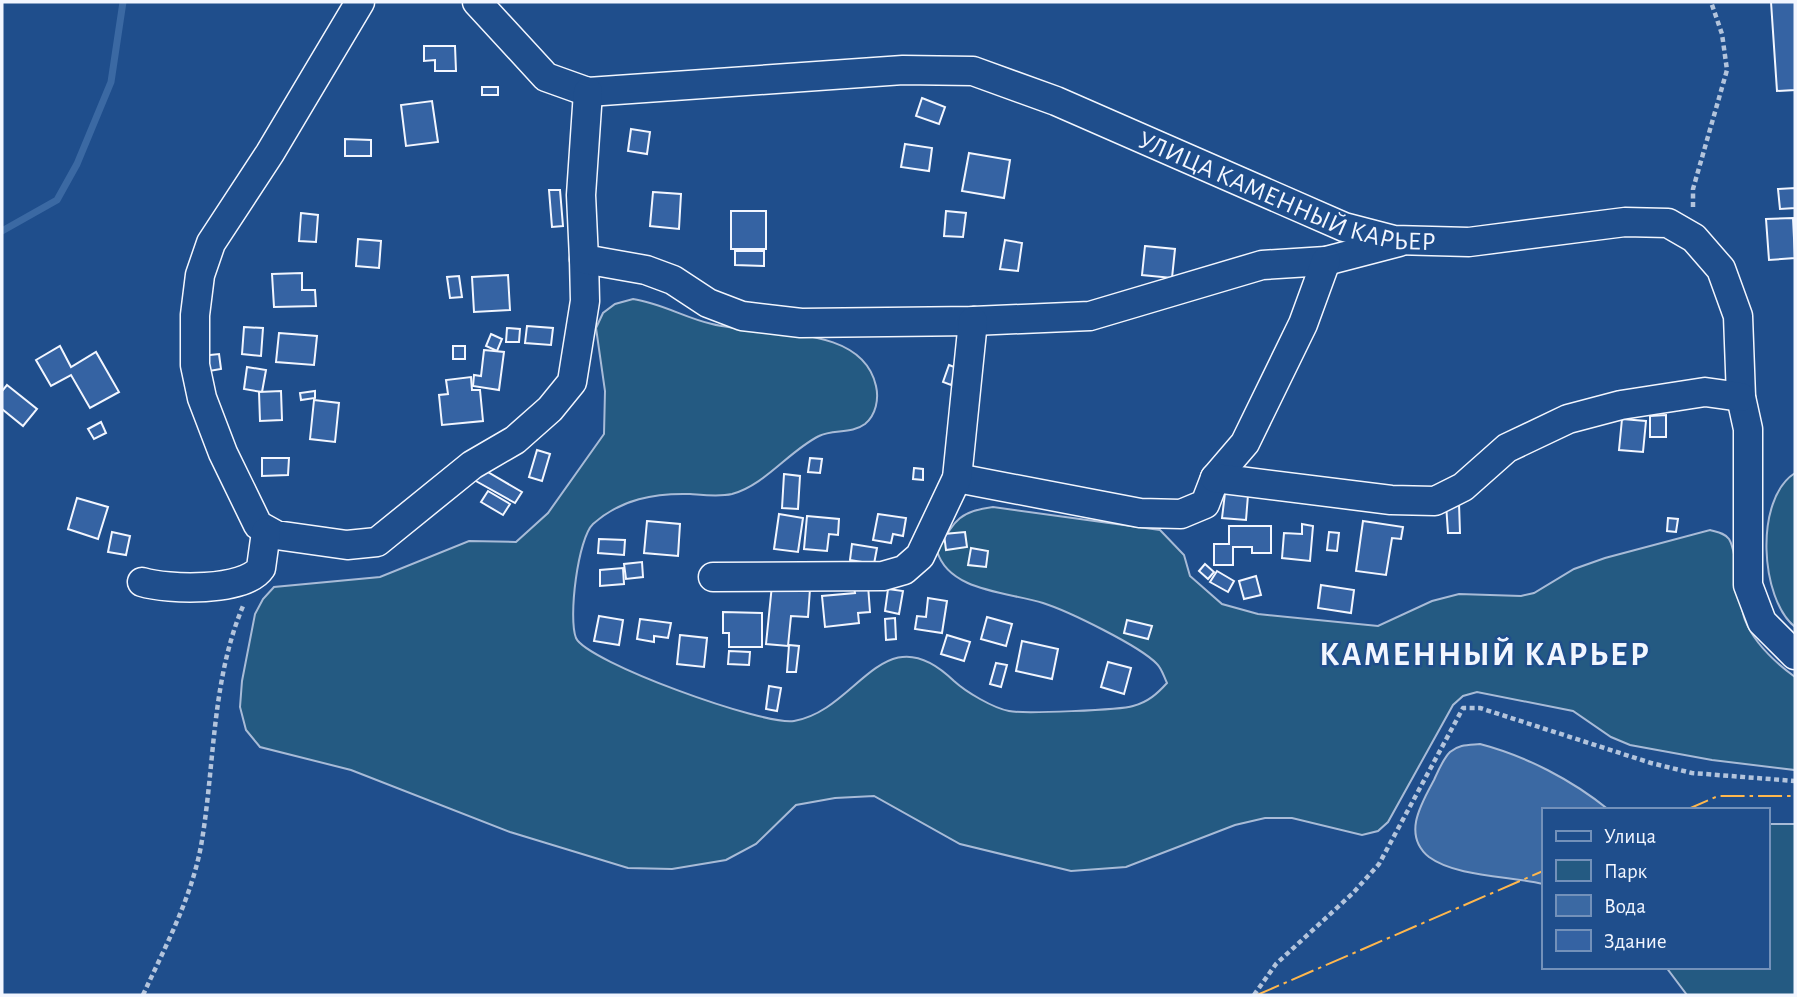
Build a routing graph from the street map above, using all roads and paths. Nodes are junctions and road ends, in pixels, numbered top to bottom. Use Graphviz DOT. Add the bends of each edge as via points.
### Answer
graph roads {
  1 [pos="360,2"];
  2 [pos="477,2"];
  3 [pos="1711,2"];
  4 [pos="588,92"];
  5 [pos="1694,238"];
  6 [pos="1406,240"];
  7 [pos="584,259"];
  8 [pos="1325,261"];
  9 [pos="973,321"];
  10 [pos="1741,397"];
  11 [pos="957,478"];
  12 [pos="1215,478"];
  13 [pos="266,532"];
  14 [pos="257,574"];
  15 [pos="713,577"];
  16 [pos="142,582"];
  17 [pos="1795,655"];
  18 [pos="1795,781"];
  19 [pos="143,995"];
  20 [pos="1254,995"];
  1 -- 13 [label="street" via="271,153 211,243 200,275 195,365 202,398 223,453 258,525"];
  2 -- 4 [label="street, УЛИЦА КАМЕННЫЙ КАРЬЕР" via="546,77"];
  3 -- 5 [label="path" via="1723,34 1727,70 1693,189"];
  4 -- 6 [label="street, УЛИЦА КАМЕННЫЙ КАРЬЕР" via="902,70 973,71 1056,101 1345,226"];
  4 -- 7 [label="street" via="581,195"];
  5 -- 6 [label="street, УЛИЦА КАМЕННЫЙ КАРЬЕР" via="1668,223 1625,222 1469,242"];
  5 -- 10 [label="street, УЛИЦА КАМЕННЫЙ КАРЬЕР" via="1721,269 1738,316"];
  6 -- 8 [label="street"];
  7 -- 9 [label="street" via="646,270 742,316 801,323"];
  7 -- 13 [label="street" via="584,301 572,382 515,440 471,464 377,542 347,545"];
  8 -- 9 [label="street" via="1262,265 1090,316"];
  8 -- 12 [label="street" via="1303,324 1245,443"];
  9 -- 11 [label="street"];
  10 -- 12 [label="street" via="1705,392 1568,419 1507,448 1463,487 1435,500 1391,500"];
  10 -- 17 [label="street, УЛИЦА КАМЕННЫЙ КАРЬЕР" via="1748,429 1748,585 1762,622"];
  11 -- 12 [label="street" via="1140,513 1181,514 1205,504"];
  11 -- 15 [label="street" via="920,556 904,570 883,576"];
  13 -- 14 [label="street"];
  14 -- 16 [label="street" via="231,584 156,586"];
  14 -- 19 [label="path" via="230,636 200,847 182,909"];
  18 -- 20 [label="path" via="1692,773 1651,764 1480,708 1463,708 1379,864 1276,964"];
}
